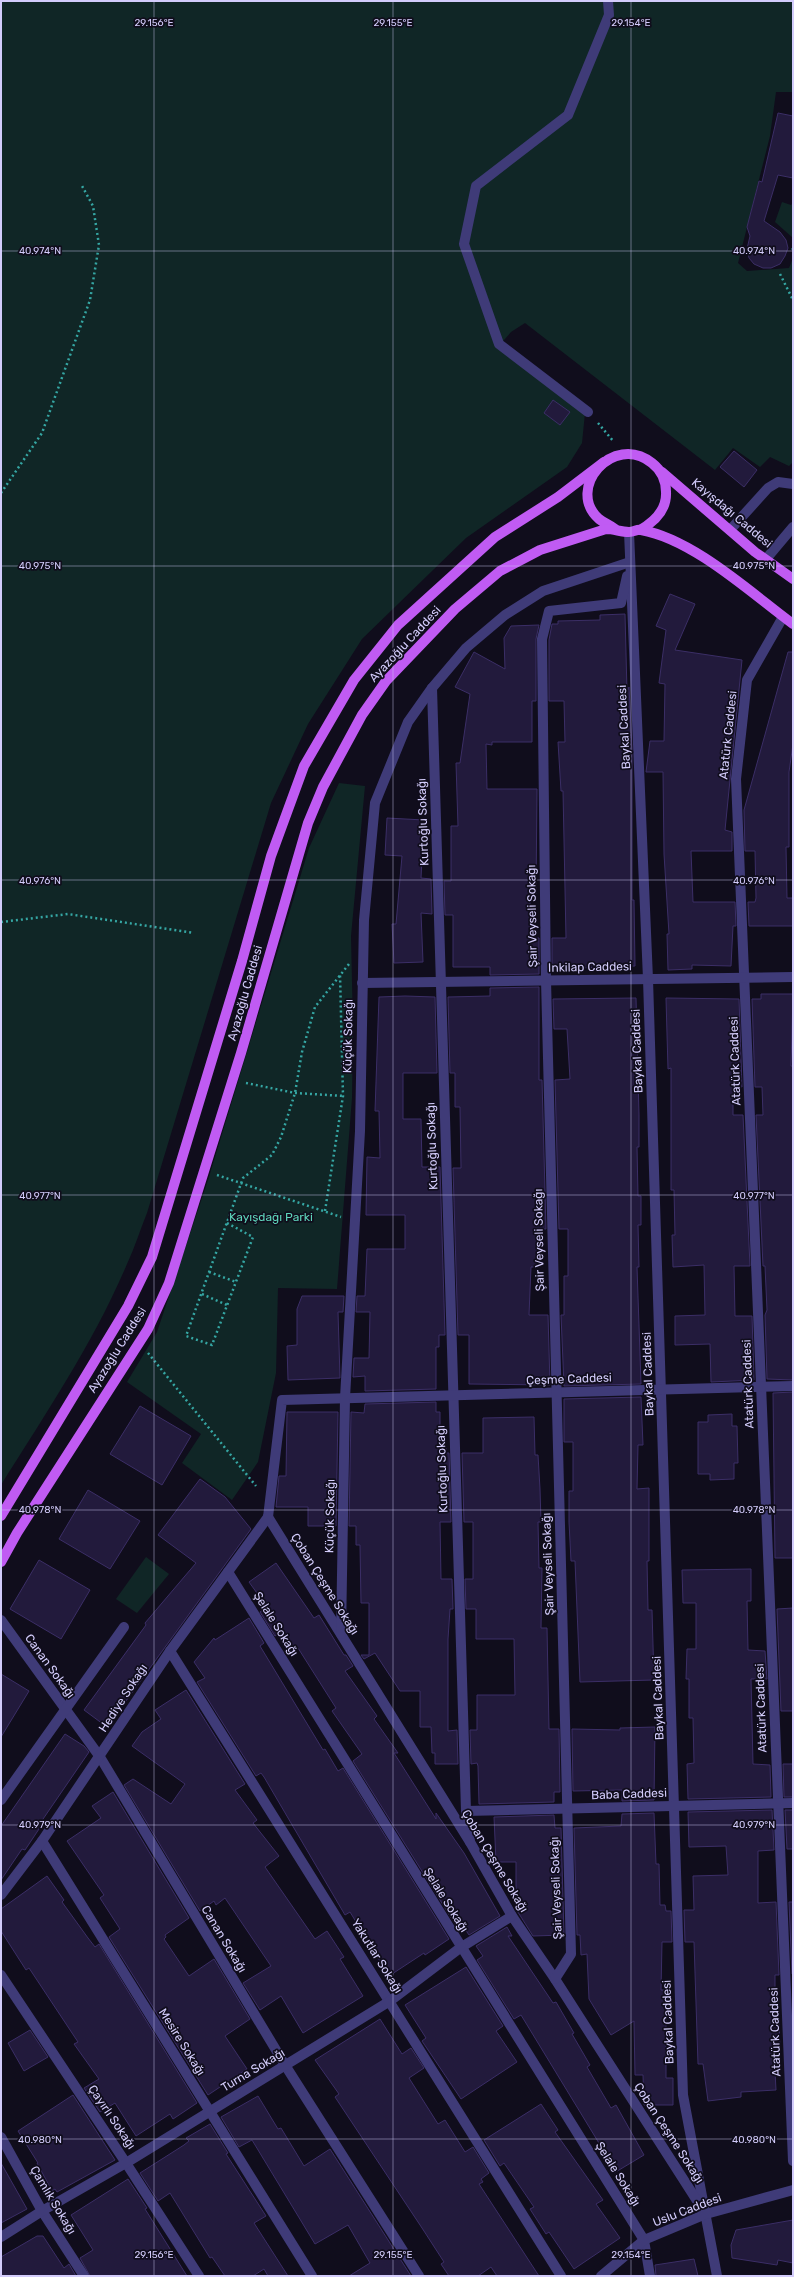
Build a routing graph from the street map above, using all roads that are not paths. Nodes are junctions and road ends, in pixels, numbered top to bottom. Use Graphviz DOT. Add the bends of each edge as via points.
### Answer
graph roads {
  1 [pos="608,1"];
  2 [pos="588,412"];
  3 [pos="604,462"];
  4 [pos="655,465"];
  5 [pos="793,484"];
  6 [pos="793,528"];
  7 [pos="615,529"];
  8 [pos="640,530"];
  9 [pos="730,530"];
  10 [pos="629,532"];
  11 [pos="766,559"];
  12 [pos="630,562"];
  13 [pos="793,579"];
  14 [pos="783,616"];
  15 [pos="793,624"];
  16 [pos="432,688"];
  17 [pos="793,977"];
  18 [pos="744,978"];
  19 [pos="648,979"];
  20 [pos="546,980"];
  21 [pos="440,982"];
  22 [pos="362,983"];
  23 [pos="793,1386"];
  24 [pos="761,1387"];
  25 [pos="661,1390"];
  26 [pos="556,1392"];
  27 [pos="453,1395"];
  28 [pos="345,1398"];
  29 [pos="1,1516"];
  30 [pos="268,1517"];
  31 [pos="1,1562"];
  32 [pos="228,1572"];
  33 [pos="1,1620"];
  34 [pos="124,1627"];
  35 [pos="341,1634"];
  36 [pos="170,1651"];
  37 [pos="65,1709"];
  38 [pos="100,1757"];
  39 [pos="1,1800"];
  40 [pos="778,1803"];
  41 [pos="793,1803"];
  42 [pos="674,1806"];
  43 [pos="567,1809"];
  44 [pos="466,1811"];
  45 [pos="42,1841"];
  46 [pos="470,1842"];
  47 [pos="1,1895"];
  48 [pos="512,1916"];
  49 [pos="460,1948"];
  50 [pos="1,1975"];
  51 [pos="555,1979"];
  52 [pos="390,2001"];
  53 [pos="285,2065"];
  54 [pos="210,2111"];
  55 [pos="1,2137"];
  56 [pos="793,2161"];
  57 [pos="126,2163"];
  58 [pos="793,2190"];
  59 [pos="42,2210"];
  60 [pos="706,2214"];
  61 [pos="1,2237"];
  62 [pos="644,2240"];
  63 [pos="84,2276"];
  64 [pos="198,2276"];
  65 [pos="312,2276"];
  66 [pos="419,2276"];
  67 [pos="561,2276"];
  68 [pos="601,2276"];
  69 [pos="650,2276"];
  70 [pos="717,2276"];
  1 -- 2 [label="street" via="609,15 568,115 476,186 464,244 499,344"];
  3 -- 4 [label="main road" via="613,456 636,454"];
  3 -- 7 [label="main road" via="593,474 588,496 591,508 599,518"];
  3 -- 29 [label="main road, Ayazoğlu Caddesi" via="558,497 495,537 398,625 354,680 304,766 271,856 242,961 152,1257 128,1306"];
  4 -- 8 [label="main road" via="663,476 667,497 658,516"];
  4 -- 9 [label="main road, Kayışdağı Caddesi"];
  5 -- 9 [label="street" via="778,482 768,488"];
  6 -- 11 [label="street"];
  7 -- 10 [label="main road"];
  7 -- 31 [label="main road, Ayazoğlu Caddesi" via="584,535 540,550 500,571 455,609 413,652 386,681 362,715 323,787 308,823 169,1283 148,1328"];
  8 -- 10 [label="main road"];
  8 -- 14 [label="main road" via="662,536 706,559"];
  9 -- 11 [label="main road, Kayışdağı Caddesi"];
  10 -- 12 [label="street, Baykal Caddesi"];
  11 -- 13 [label="main road, Kayışdağı Caddesi"];
  12 -- 16 [label="street" via="544,591 505,615 466,648"];
  12 -- 19 [label="street, Baykal Caddesi"];
  12 -- 20 [label="street, Şair Veyseli Sokağı" via="620,603 549,610 542,639"];
  14 -- 15 [label="main road"];
  14 -- 18 [label="street, Atatürk Caddesi" via="747,680 737,772"];
  16 -- 21 [label="street, Kurtoğlu Sokağı"];
  16 -- 22 [label="street, Küçük Sokağı" via="408,722 375,803 364,920"];
  17 -- 18 [label="street, Inkilap Caddesi"];
  18 -- 19 [label="street, Inkilap Caddesi"];
  18 -- 24 [label="street, Atatürk Caddesi"];
  19 -- 20 [label="street, Inkilap Caddesi"];
  19 -- 25 [label="street, Baykal Caddesi"];
  20 -- 21 [label="street, Inkilap Caddesi"];
  20 -- 26 [label="street, Şair Veyseli Sokağı"];
  21 -- 22 [label="street, Inkilap Caddesi"];
  21 -- 27 [label="street, Kurtoğlu Sokağı"];
  22 -- 28 [label="street, Küçük Sokağı" via="355,1222"];
  23 -- 24 [label="street, Çeşme Caddesi"];
  24 -- 25 [label="street, Çeşme Caddesi"];
  24 -- 40 [label="street, Atatürk Caddesi"];
  25 -- 26 [label="street, Çeşme Caddesi"];
  25 -- 42 [label="street, Baykal Caddesi"];
  26 -- 27 [label="street, Çeşme Caddesi"];
  26 -- 43 [label="street, Şair Veyseli Sokağı"];
  27 -- 28 [label="street, Çeşme Caddesi"];
  27 -- 44 [label="street, Kurtoğlu Sokağı"];
  28 -- 30 [label="street" via="282,1400 268,1500"];
  28 -- 35 [label="street, Küçük Sokağı"];
  30 -- 32 [label="street, Hediye Sokağı"];
  30 -- 35 [label="street, Çoban Çeşme Sokağı"];
  32 -- 36 [label="street, Hediye Sokağı"];
  32 -- 49 [label="street, Şelale Sokağı"];
  33 -- 37 [label="street, Canan Sokağı"];
  34 -- 37 [label="street"];
  35 -- 46 [label="street, Çoban Çeşme Sokağı"];
  36 -- 38 [label="street, Hediye Sokağı"];
  36 -- 52 [label="street, Yakutlar Sokağı"];
  37 -- 38 [label="street, Canan Sokağı"];
  37 -- 39 [label="street"];
  38 -- 45 [label="street, Hediye Sokağı"];
  38 -- 53 [label="street, Canan Sokağı"];
  40 -- 41 [label="street, Baba Caddesi"];
  40 -- 42 [label="street, Baba Caddesi"];
  40 -- 56 [label="street, Atatürk Caddesi"];
  42 -- 43 [label="street, Baba Caddesi"];
  42 -- 60 [label="street, Baykal Caddesi" via="683,2095"];
  43 -- 44 [label="street, Baba Caddesi"];
  43 -- 51 [label="street, Şair Veyseli Sokağı" via="571,1954"];
  44 -- 46 [label="street, Kurtoğlu Sokağı"];
  45 -- 47 [label="street, Hediye Sokağı"];
  45 -- 54 [label="street, Mesire Sokağı"];
  46 -- 48 [label="street, Çoban Çeşme Sokağı"];
  48 -- 49 [label="street, Turna Sokağı"];
  48 -- 51 [label="street, Çoban Çeşme Sokağı"];
  49 -- 52 [label="street, Turna Sokağı"];
  49 -- 62 [label="street, Şelale Sokağı"];
  50 -- 57 [label="street, Çayırlı Sokağı"];
  51 -- 60 [label="street, Çoban Çeşme Sokağı"];
  52 -- 53 [label="street, Turna Sokağı"];
  52 -- 67 [label="street, Yakutlar Sokağı"];
  53 -- 54 [label="street, Turna Sokağı"];
  53 -- 66 [label="street, Canan Sokağı"];
  54 -- 57 [label="street, Turna Sokağı"];
  54 -- 65 [label="street, Mesire Sokağı"];
  55 -- 59 [label="street, Çamlık Sokağı"];
  57 -- 59 [label="street, Turna Sokağı"];
  57 -- 64 [label="street, Çayırlı Sokağı"];
  58 -- 60 [label="street, Uslu Caddesi"];
  59 -- 61 [label="street, Turna Sokağı"];
  59 -- 63 [label="street, Çamlık Sokağı"];
  60 -- 62 [label="street, Uslu Caddesi"];
  60 -- 70 [label="street, Baykal Caddesi"];
  62 -- 68 [label="street, Uslu Caddesi"];
  62 -- 69 [label="street"];
}
